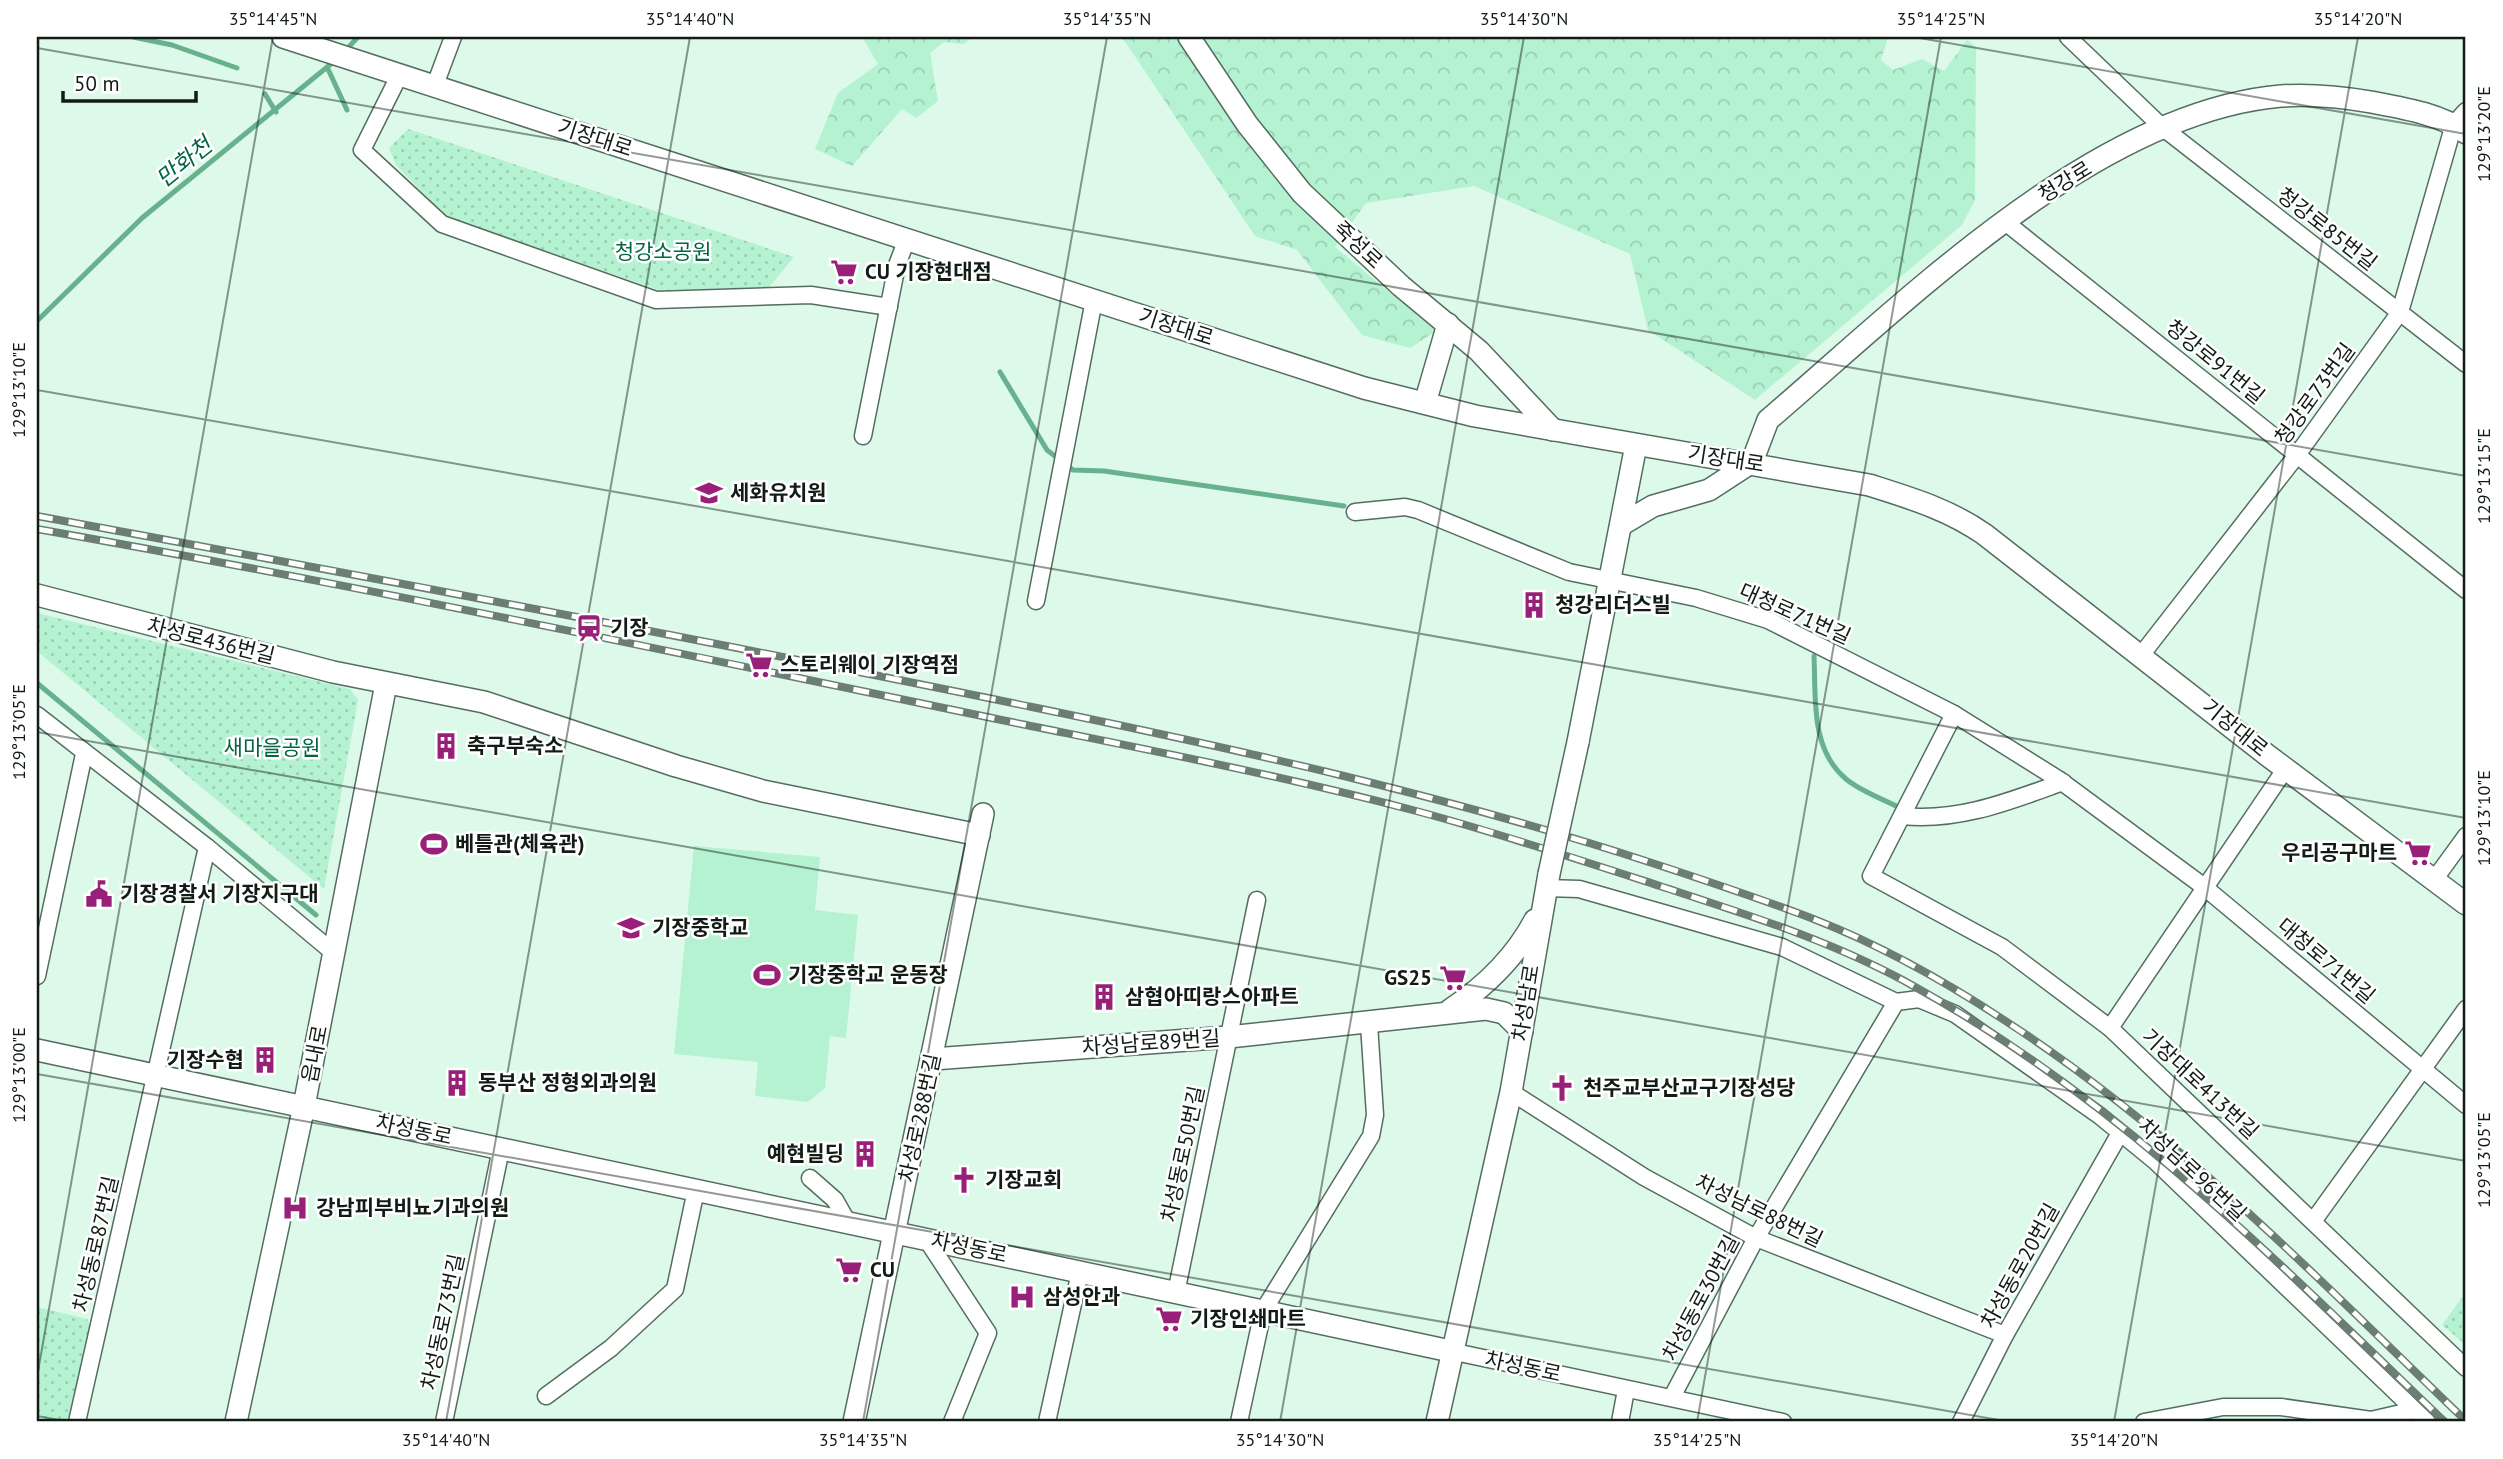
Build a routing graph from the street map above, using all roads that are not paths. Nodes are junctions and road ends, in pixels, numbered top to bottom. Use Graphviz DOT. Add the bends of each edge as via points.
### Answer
graph roads {
  1 [pos="283,37"];
  2 [pos="453,37"];
  3 [pos="1189,37"];
  4 [pos="2068,37"];
  5 [pos="396,73"];
  6 [pos="435,85"];
  7 [pos="2462,123"];
  8 [pos="2162,127"];
  9 [pos="2004,221"];
  10 [pos="906,239"];
  11 [pos="1094,300"];
  12 [pos="889,307"];
  13 [pos="2400,312"];
  14 [pos="1448,324"];
  15 [pos="2466,363"];
  16 [pos="1425,403"];
  17 [pos="1553,430"];
  18 [pos="863,436"];
  19 [pos="1636,444"];
  20 [pos="2297,455"];
  21 [pos="1752,462"];
  22 [pos="1355,512"];
  23 [pos="1620,525"];
  24 [pos="1610,582"];
  25 [pos="2466,590"];
  26 [pos="37,595"];
  27 [pos="1036,601"];
  28 [pos="2142,654"];
  29 [pos="386,684"];
  30 [pos="1954,714"];
  31 [pos="37,715"];
  32 [pos="84,754"];
  33 [pos="2286,768"];
  34 [pos="2063,782"];
  35 [pos="1902,816"];
  36 [pos="981,824"];
  37 [pos="2466,836"];
  38 [pos="206,848"];
  39 [pos="2434,880"];
  40 [pos="2203,886"];
  41 [pos="1545,888"];
  42 [pos="1258,900"];
  43 [pos="2466,904"];
  44 [pos="334,954"];
  45 [pos="37,976"];
  46 [pos="1896,1002"];
  47 [pos="2466,1009"];
  48 [pos="1444,1014"];
  49 [pos="1369,1024"];
  50 [pos="2110,1028"];
  51 [pos="1522,1031"];
  52 [pos="1229,1037"];
  53 [pos="37,1050"];
  54 [pos="933,1059"];
  55 [pos="2423,1069"];
  56 [pos="155,1075"];
  57 [pos="1511,1091"];
  58 [pos="2466,1105"];
  59 [pos="304,1106"];
  60 [pos="2120,1133"];
  61 [pos="501,1149"];
  62 [pos="810,1178"];
  63 [pos="696,1190"];
  64 [pos="2314,1220"];
  65 [pos="848,1223"];
  66 [pos="895,1233"];
  67 [pos="1756,1238"];
  68 [pos="927,1240"];
  69 [pos="1080,1272"];
  70 [pos="1176,1293"];
  71 [pos="1263,1311"];
  72 [pos="2005,1335"];
  73 [pos="1455,1352"];
  74 [pos="2466,1368"];
  75 [pos="1626,1390"];
  76 [pos="546,1396"];
  77 [pos="1672,1398"];
  78 [pos="2414,1410"];
  79 [pos="77,1422"];
  80 [pos="236,1422"];
  81 [pos="444,1422"];
  82 [pos="854,1422"];
  83 [pos="952,1422"];
  84 [pos="1047,1422"];
  85 [pos="1239,1422"];
  86 [pos="1437,1422"];
  87 [pos="1619,1422"];
  88 [pos="1783,1422"];
  89 [pos="1961,1422"];
  90 [pos="2144,1422"];
  91 [pos="2427,1422"];
  1 -- 5 [label="street, 기장대로"];
  2 -- 6 [label="street"];
  3 -- 14 [label="street, 죽성로" via="1247,124 1302,193"];
  4 -- 8 [label="street, 청강로85번길"];
  5 -- 6 [label="street, 기장대로"];
  5 -- 12 [label="street" via="362,150 442,224 656,300 811,295"];
  6 -- 10 [label="street, 기장대로"];
  7 -- 8 [label="street, 청강로" via="2356,99 2283,96 2221,108"];
  7 -- 13 [label="street, 청강로73번길"];
  8 -- 9 [label="street, 청강로"];
  8 -- 13 [label="street, 청강로85번길"];
  9 -- 20 [label="street, 청강로91번길"];
  9 -- 21 [label="street, 청강로" via="1768,420"];
  10 -- 11 [label="street, 기장대로"];
  10 -- 12 [label="street"];
  11 -- 16 [label="street, 기장대로" via="1364,388"];
  11 -- 27 [label="street"];
  12 -- 18 [label="street"];
  13 -- 15 [label="street, 청강로85번길"];
  13 -- 20 [label="street, 청강로73번길"];
  14 -- 16 [label="street"];
  14 -- 17 [label="street, 죽성로" via="1492,363"];
  16 -- 17 [label="street, 기장대로"];
  17 -- 19 [label="street, 기장대로"];
  19 -- 21 [label="street, 기장대로"];
  19 -- 23 [label="street, 차성남로"];
  20 -- 25 [label="street, 청강로91번길"];
  20 -- 28 [label="street, 청강로73번길"];
  21 -- 23 [label="street" via="1709,490 1653,506"];
  21 -- 28 [label="street, 기장대로" via="1869,485 1959,516"];
  22 -- 24 [label="street" via="1418,510 1560,569"];
  23 -- 24 [label="street, 차성남로"];
  24 -- 30 [label="street, 대청로71번길" via="1696,597 1768,620"];
  24 -- 41 [label="street, 차성남로, bridge"];
  26 -- 29 [label="street, 차성로436번길"];
  28 -- 33 [label="street, 기장대로"];
  29 -- 36 [label="street, 차성로436번길" via="484,702 763,791"];
  29 -- 44 [label="street, 읍내로"];
  30 -- 34 [label="street, 대청로71번길"];
  30 -- 35 [label="street"];
  31 -- 32 [label="street"];
  32 -- 38 [label="street"];
  32 -- 45 [label="street"];
  33 -- 39 [label="street, 기장대로"];
  33 -- 40 [label="street, 기장대로"];
  34 -- 35 [label="street" via="1968,813"];
  34 -- 40 [label="street, 대청로71번길"];
  35 -- 50 [label="street, 기장대로413번길" via="1871,876 2002,947"];
  36 -- 54 [label="street, 차성로288번길"];
  37 -- 39 [label="street"];
  38 -- 44 [label="street"];
  38 -- 56 [label="street"];
  39 -- 43 [label="street, 기장대로"];
  40 -- 50 [label="street"];
  40 -- 55 [label="street, 대청로71번길"];
  41 -- 46 [label="street" via="1579,890 1782,947"];
  41 -- 48 [label="street" via="1529,932 1508,961 1472,996"];
  41 -- 51 [label="street, 차성남로"];
  42 -- 52 [label="street, 차성동로50번길"];
  44 -- 59 [label="street, 읍내로"];
  46 -- 60 [label="street, 차성남로96번길" via="1919,999 1955,1014"];
  46 -- 67 [label="street, 차성동로30번길"];
  47 -- 55 [label="street"];
  48 -- 49 [label="street, 차성남로89번길"];
  48 -- 51 [label="street, 차성남로89번길" via="1495,1010"];
  49 -- 52 [label="street, 차성남로89번길"];
  49 -- 71 [label="street" via="1375,1115 1371,1136"];
  50 -- 64 [label="street, 기장대로413번길"];
  51 -- 57 [label="street, 차성남로"];
  52 -- 54 [label="street, 차성남로89번길"];
  52 -- 70 [label="street, 차성동로50번길"];
  53 -- 56 [label="street, 차성동로"];
  54 -- 66 [label="street, 차성로288번길"];
  55 -- 58 [label="street, 대청로71번길"];
  55 -- 64 [label="street"];
  56 -- 59 [label="street, 차성동로"];
  56 -- 79 [label="street, 차성동로87번길"];
  57 -- 67 [label="street, 차성남로88번길" via="1644,1177"];
  57 -- 73 [label="street, 차성남로"];
  59 -- 61 [label="street, 차성동로"];
  59 -- 80 [label="street, 읍내로"];
  60 -- 72 [label="street, 차성동로20번길"];
  60 -- 78 [label="street, 차성남로96번길" via="2155,1161"];
  61 -- 63 [label="street, 차성동로"];
  61 -- 81 [label="street, 차성동로73번길"];
  62 -- 65 [label="street" via="835,1200"];
  63 -- 65 [label="street, 차성동로"];
  63 -- 76 [label="street" via="675,1289 611,1348"];
  64 -- 74 [label="street, 기장대로413번길"];
  65 -- 66 [label="street, 차성동로"];
  66 -- 68 [label="street, 차성동로"];
  66 -- 82 [label="street, 차성로288번길"];
  67 -- 72 [label="street, 차성남로88번길"];
  67 -- 77 [label="street, 차성동로30번길"];
  68 -- 69 [label="street, 차성동로"];
  68 -- 83 [label="street" via="988,1333"];
  69 -- 70 [label="street, 차성동로"];
  69 -- 84 [label="street"];
  70 -- 71 [label="street, 차성동로"];
  71 -- 73 [label="street, 차성동로"];
  71 -- 85 [label="street"];
  72 -- 89 [label="street, 차성동로20번길"];
  73 -- 75 [label="street, 차성동로"];
  73 -- 86 [label="street, 차성남로"];
  75 -- 77 [label="street, 차성동로"];
  75 -- 87 [label="street"];
  77 -- 88 [label="street, 차성동로"];
  78 -- 90 [label="street" via="2371,1420 2281,1407 2223,1407"];
  78 -- 91 [label="street, 차성남로96번길"];
}
